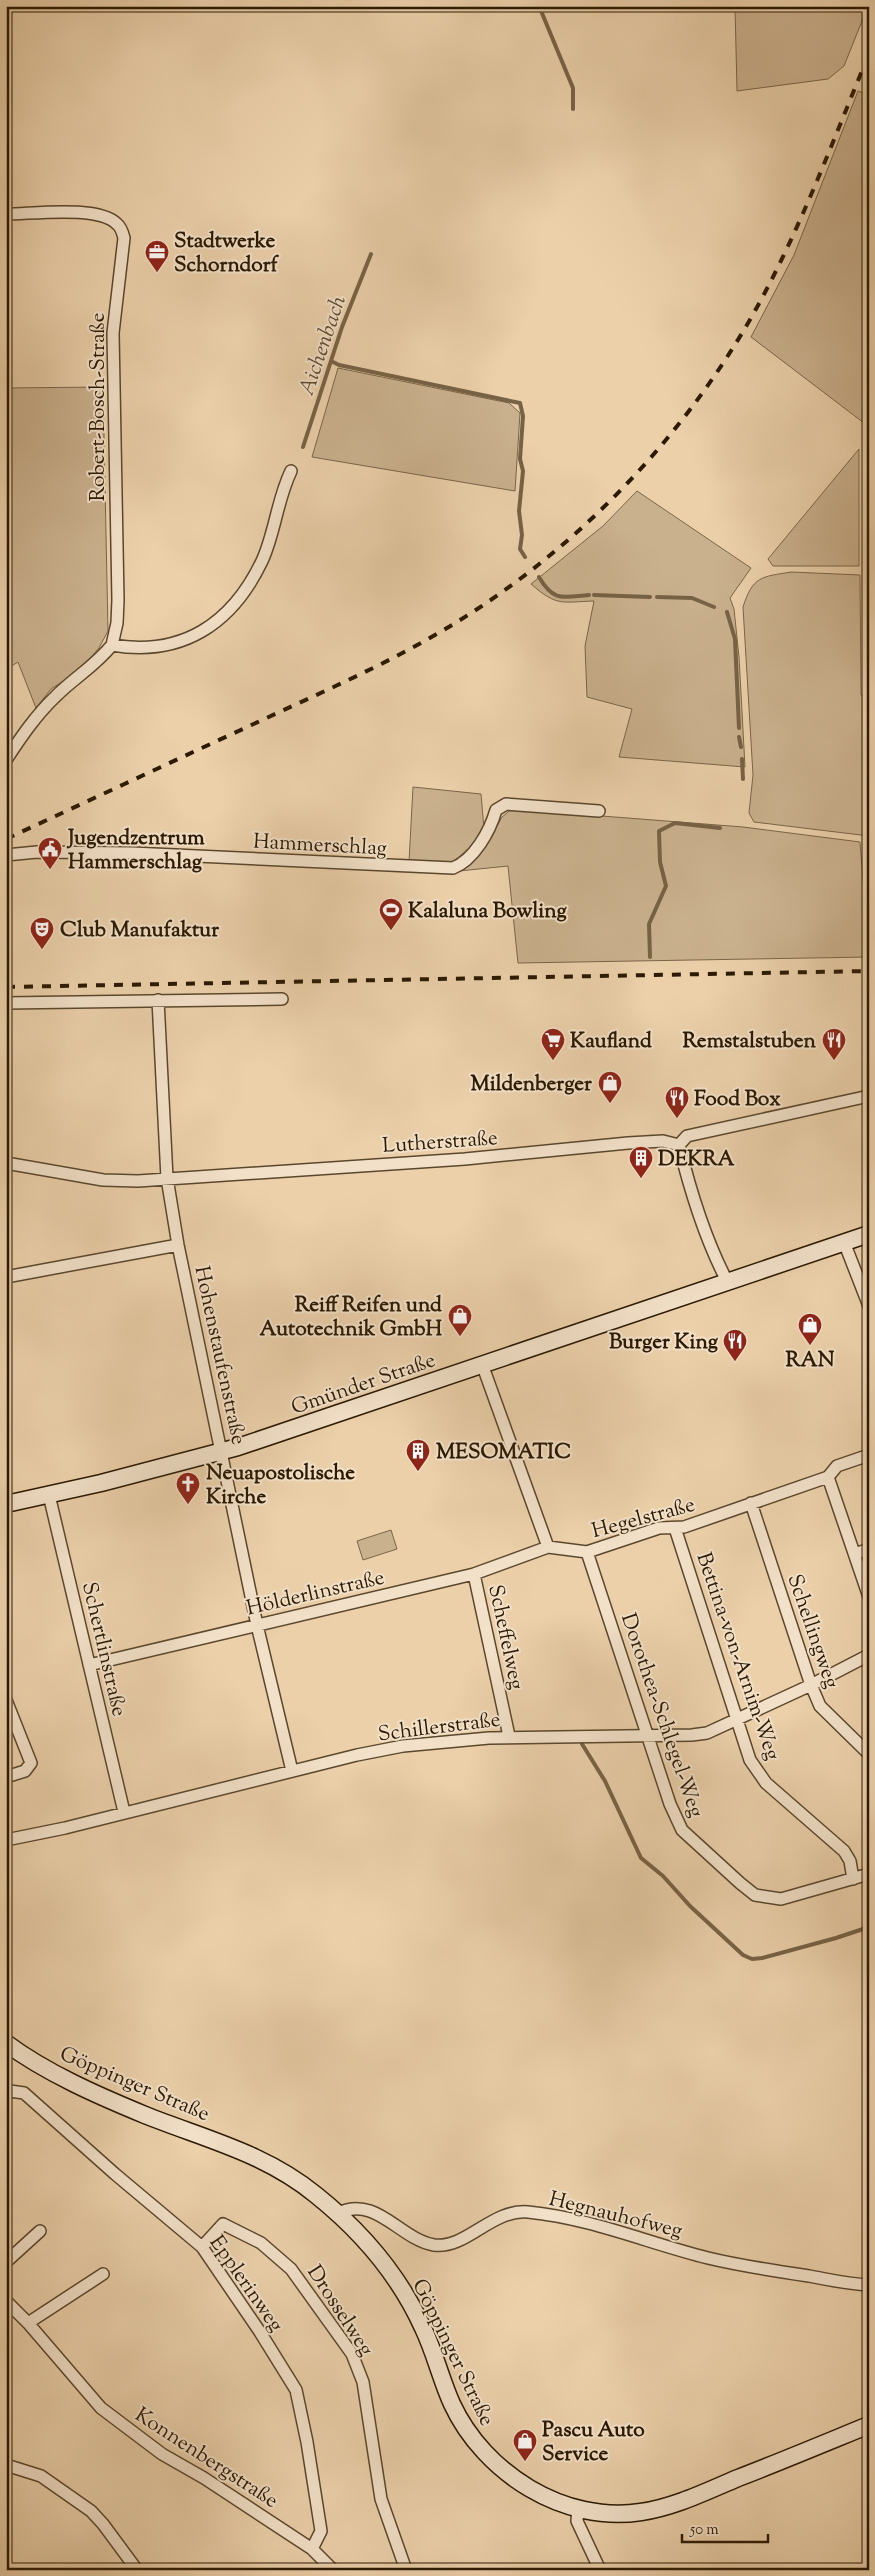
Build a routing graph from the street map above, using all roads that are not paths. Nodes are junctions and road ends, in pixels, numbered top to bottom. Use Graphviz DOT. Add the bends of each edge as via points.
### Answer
graph roads {
  1 [pos="6,214"];
  2 [pos="292,471"];
  3 [pos="112,645"];
  4 [pos="6,760"];
  5 [pos="599,811"];
  6 [pos="6,855"];
  7 [pos="282,999"];
  8 [pos="158,1000"];
  9 [pos="6,1003"];
  10 [pos="869,1096"];
  11 [pos="679,1144"];
  12 [pos="6,1163"];
  13 [pos="167,1178"];
  14 [pos="869,1234"];
  15 [pos="844,1242"];
  16 [pos="178,1245"];
  17 [pos="6,1277"];
  18 [pos="727,1281"];
  19 [pos="869,1306"];
  20 [pos="482,1364"];
  21 [pos="222,1452"];
  22 [pos="869,1455"];
  23 [pos="828,1477"];
  24 [pos="49,1495"];
  25 [pos="751,1503"];
  26 [pos="6,1504"];
  27 [pos="675,1528"];
  28 [pos="548,1547"];
  29 [pos="869,1549"];
  30 [pos="587,1552"];
  31 [pos="855,1554"];
  32 [pos="474,1574"];
  33 [pos="869,1596"];
  34 [pos="257,1624"];
  35 [pos="869,1655"];
  36 [pos="89,1666"];
  37 [pos="810,1685"];
  38 [pos="6,1700"];
  39 [pos="737,1720"];
  40 [pos="509,1736"];
  41 [pos="648,1736"];
  42 [pos="869,1754"];
  43 [pos="292,1771"];
  44 [pos="6,1777"];
  45 [pos="124,1812"];
  46 [pos="6,1840"];
  47 [pos="869,1874"];
  48 [pos="853,1878"];
  49 [pos="6,2043"];
  50 [pos="6,2095"];
  51 [pos="338,2213"];
  52 [pos="40,2231"];
  53 [pos="202,2247"];
  54 [pos="6,2262"];
  55 [pos="103,2274"];
  56 [pos="869,2285"];
  57 [pos="6,2301"];
  58 [pos="28,2323"];
  59 [pos="869,2425"];
  60 [pos="6,2465"];
  61 [pos="578,2507"];
  62 [pos="312,2549"];
  63 [pos="137,2570"];
  64 [pos="333,2570"];
  65 [pos="406,2570"];
  66 [pos="600,2570"];
  1 -- 3 [label="street, Robert-Bosch-Straße" via="90,214 106,217 118,225 124,238 113,334 118,600"];
  2 -- 3 [label="street" via="283,489 262,560 231,608 204,631 175,644 153,648"];
  3 -- 4 [label="street" via="98,662 57,694 34,719"];
  5 -- 6 [label="street, Hammerschlag" via="506,804 496,810 491,826 473,852 462,865 453,868 132,853 37,852"];
  7 -- 8 [label="street"];
  8 -- 9 [label="street"];
  8 -- 13 [label="street, Hohenstaufenstraße"];
  10 -- 11 [label="street" via="687,1136"];
  11 -- 13 [label="street, Lutherstraße" via="663,1141 628,1143 465,1159"];
  11 -- 18 [label="street" via="711,1243"];
  12 -- 13 [label="street, Lutherstraße" via="103,1180 138,1182"];
  13 -- 16 [label="street, Hohenstaufenstraße"];
  14 -- 15 [label="main road, Gmünder Straße"];
  15 -- 18 [label="main road, Gmünder Straße"];
  15 -- 19 [label="street"];
  16 -- 17 [label="street"];
  16 -- 21 [label="street, Hohenstaufenstraße"];
  18 -- 20 [label="main road, Gmünder Straße"];
  20 -- 21 [label="main road, Gmünder Straße"];
  20 -- 28 [label="street"];
  21 -- 24 [label="main road, Gmünder Straße"];
  21 -- 34 [label="street, Hohenstaufenstraße"];
  22 -- 23 [label="street, Hegelstraße" via="837,1466"];
  23 -- 25 [label="street, Hegelstraße"];
  23 -- 31 [label="street"];
  24 -- 26 [label="main road, Gmünder Straße"];
  24 -- 36 [label="street, Schertlinstraße"];
  25 -- 27 [label="street, Hegelstraße"];
  25 -- 37 [label="street, Schellingweg"];
  27 -- 30 [label="street, Hegelstraße" via="659,1528"];
  27 -- 39 [label="street, Bettina-von-Arnim-Weg"];
  28 -- 30 [label="street, Hegelstraße"];
  28 -- 32 [label="street, Hölderlinstraße"];
  29 -- 31 [label="street"];
  30 -- 41 [label="street, Dorothea-Schlegel-Weg"];
  31 -- 33 [label="street"];
  32 -- 34 [label="street, Hölderlinstraße"];
  32 -- 40 [label="street, Scheffelweg"];
  34 -- 36 [label="street, Hölderlinstraße"];
  34 -- 43 [label="street, Hohenstaufenstraße"];
  35 -- 37 [label="street, Schillerstraße"];
  36 -- 45 [label="street, Schertlinstraße"];
  37 -- 39 [label="street, Schillerstraße"];
  37 -- 42 [label="street, Schellingweg" via="820,1706"];
  38 -- 44 [label="street" via="31,1763 25,1771"];
  39 -- 41 [label="street, Schillerstraße" via="707,1733"];
  39 -- 48 [label="street, Bettina-von-Arnim-Weg" via="757,1772 844,1851 850,1861"];
  40 -- 41 [label="street, Schillerstraße"];
  40 -- 43 [label="street, Schillerstraße" via="403,1746"];
  41 -- 48 [label="street, Dorothea-Schlegel-Weg" via="682,1830 755,1895 781,1899"];
  43 -- 45 [label="street, Schillerstraße"];
  45 -- 46 [label="street, Schillerstraße"];
  47 -- 48 [label="street, Dorothea-Schlegel-Weg"];
  49 -- 51 [label="main road, Göppinger Straße" via="38,2064 145,2115 248,2152 314,2193"];
  50 -- 53 [label="street, Epplerinweg" via="10,2091 24,2093"];
  51 -- 56 [label="street, Hegnauhofweg" via="350,2208 373,2212 433,2245 447,2245 494,2218 526,2212 606,2227 708,2258"];
  51 -- 61 [label="main road, Göppinger Straße" via="370,2245 411,2305 424,2329 452,2405 471,2438 503,2472 547,2498"];
  52 -- 54 [label="street"];
  53 -- 62 [label="street, Epplerinweg" via="296,2390 321,2531"];
  53 -- 65 [label="street, Drosselweg" via="223,2224 261,2243 291,2269 352,2354 363,2382 381,2499"];
  55 -- 58 [label="street"];
  57 -- 58 [label="street, Konnenbergstraße"];
  58 -- 62 [label="street, Konnenbergstraße" via="101,2408 162,2454"];
  59 -- 61 [label="main road, Göppinger Straße" via="682,2501 640,2512 599,2512"];
  60 -- 63 [label="street" via="41,2476 91,2511"];
  61 -- 66 [label="street" via="577,2521"];
  62 -- 64 [label="street, Konnenbergstraße"];
}
